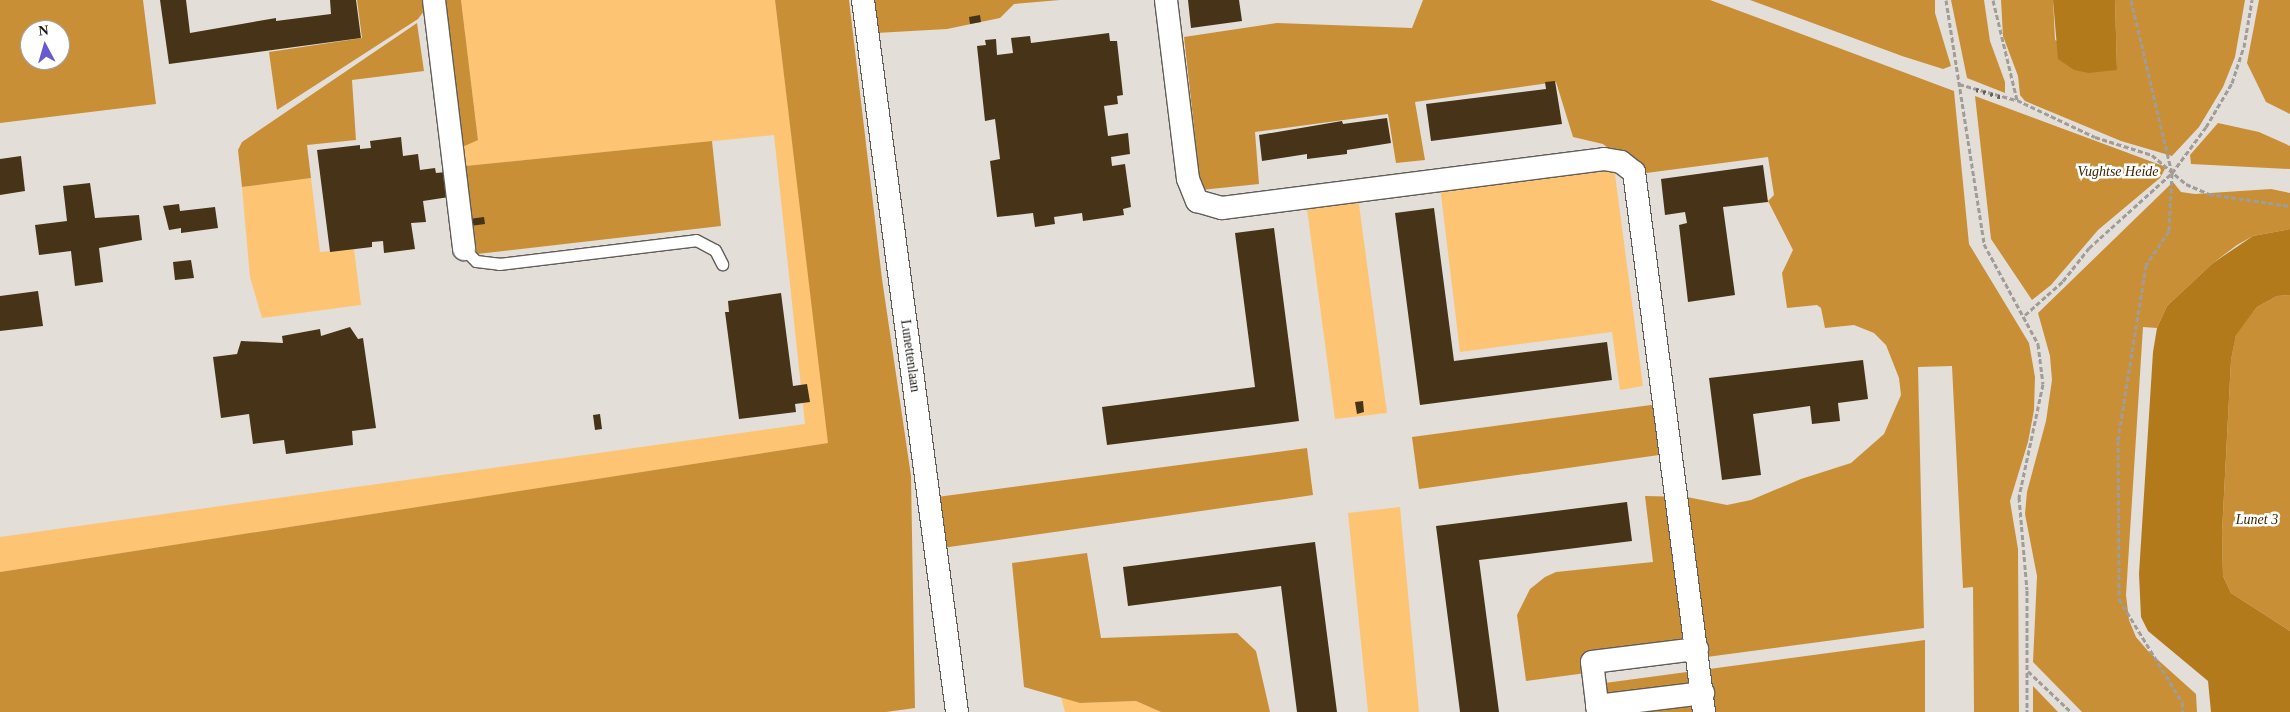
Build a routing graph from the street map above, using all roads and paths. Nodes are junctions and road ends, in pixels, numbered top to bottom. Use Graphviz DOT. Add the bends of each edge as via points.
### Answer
graph roads {
  1 [pos="434,0"];
  2 [pos="863,0"];
  3 [pos="1166,0"];
  4 [pos="1946,0"];
  5 [pos="1993,0"];
  6 [pos="2131,0"];
  7 [pos="2252,0"];
  8 [pos="1959,84"];
  9 [pos="2017,100"];
  10 [pos="2172,173"];
  11 [pos="2290,206"];
  12 [pos="464,249"];
  13 [pos="722,264"];
  14 [pos="2025,315"];
  15 [pos="1697,649"];
  16 [pos="2027,671"];
  17 [pos="1704,702"];
  18 [pos="1598,709"];
  19 [pos="957,712"];
  20 [pos="2027,712"];
  21 [pos="2071,712"];
  22 [pos="2183,712"];
  1 -- 12 [label="street"];
  2 -- 19 [label="street, Lunettenlaan"];
  3 -- 15 [label="street" via="1188,179 1197,201 1222,208 1604,159 1620,162 1634,172"];
  4 -- 8 [label="path"];
  5 -- 9 [label="path" via="1997,28"];
  6 -- 10 [label="path"];
  7 -- 10 [label="path" via="2244,47 2232,83 2206,127"];
  8 -- 9 [label="path"];
  8 -- 14 [label="path" via="1984,244"];
  9 -- 10 [label="path" via="2095,137 2152,155"];
  10 -- 11 [label="path" via="2186,184 2209,194"];
  10 -- 14 [label="path" via="2089,248 2063,281"];
  10 -- 22 [label="path" via="2169,232 2146,265 2118,440 2119,599 2182,702"];
  12 -- 13 [label="lane" via="476,261 498,264 696,240 714,250"];
  14 -- 16 [label="path" via="2038,344 2043,384 2019,497 2028,590"];
  15 -- 17 [label="street"];
  15 -- 18 [label="street" via="1592,662"];
  16 -- 20 [label="path"];
  16 -- 21 [label="path"];
  17 -- 18 [label="street"];
}
